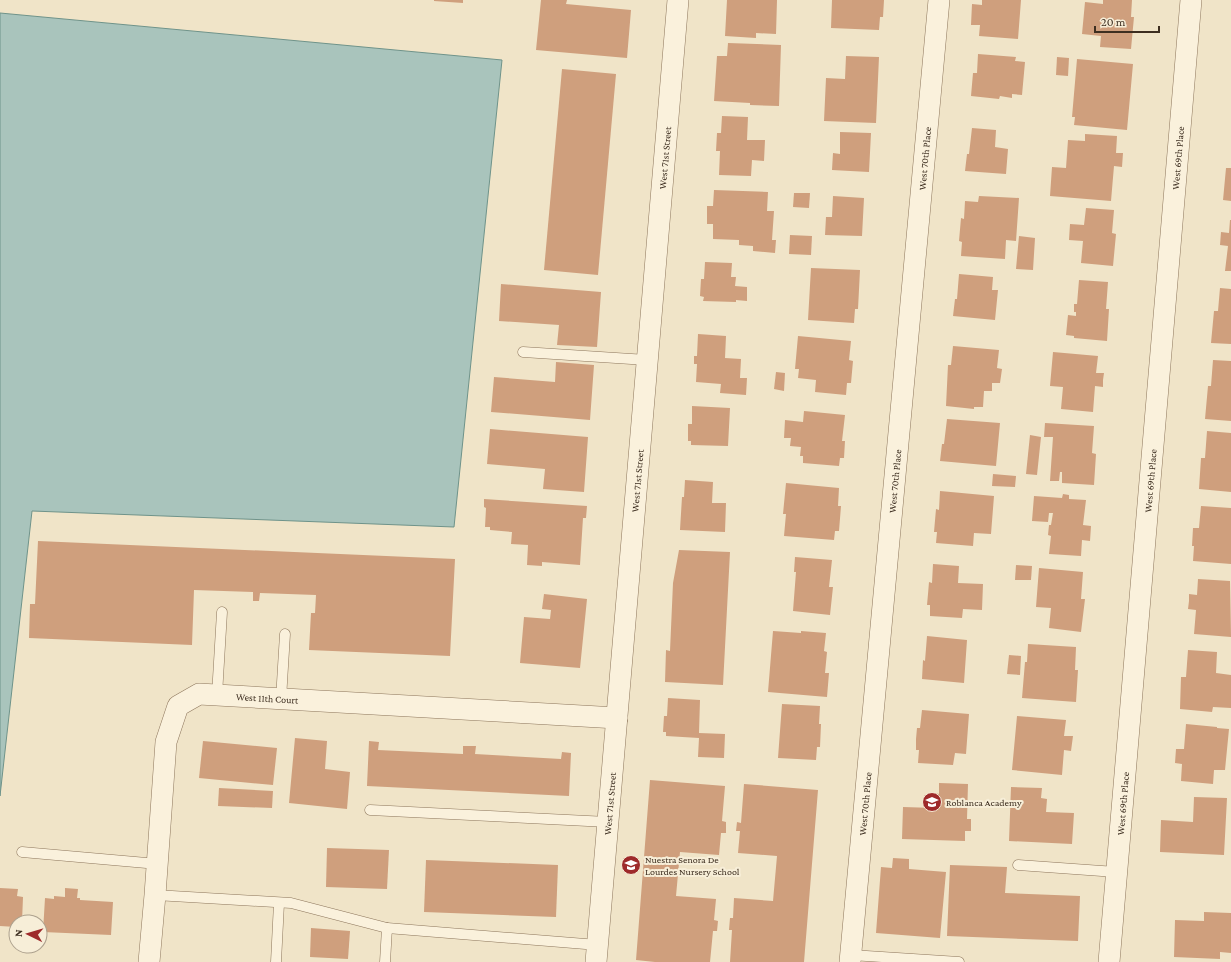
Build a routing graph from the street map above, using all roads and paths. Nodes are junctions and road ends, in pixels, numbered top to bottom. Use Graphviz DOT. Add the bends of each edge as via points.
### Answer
graph roads {
  1 [pos="678,0"];
  2 [pos="939,0"];
  3 [pos="1190,0"];
  4 [pos="523,352"];
  5 [pos="648,360"];
  6 [pos="222,612"];
  7 [pos="284,634"];
  8 [pos="217,696"];
  9 [pos="281,699"];
  10 [pos="617,718"];
  11 [pos="370,810"];
  12 [pos="608,822"];
  13 [pos="22,852"];
  14 [pos="158,864"];
  15 [pos="1018,865"];
  16 [pos="1116,872"];
  17 [pos="155,895"];
  18 [pos="279,903"];
  19 [pos="388,928"];
  20 [pos="597,954"];
  21 [pos="850,959"];
  22 [pos="149,962"];
  23 [pos="276,962"];
  24 [pos="385,962"];
  25 [pos="959,962"];
  26 [pos="1109,962"];
  1 -- 5 [label="street, West 71st Street"];
  2 -- 21 [label="street, West 70th Place"];
  3 -- 16 [label="street, West 69th Place"];
  4 -- 5 [label="lane"];
  5 -- 10 [label="street, West 71st Street"];
  6 -- 8 [label="lane"];
  7 -- 9 [label="lane"];
  8 -- 9 [label="street, West 11th Court"];
  8 -- 14 [label="street, West 11th Court" via="199,694 178,706 166,742"];
  9 -- 10 [label="street, West 11th Court"];
  10 -- 12 [label="street, West 71st Street"];
  11 -- 12 [label="lane"];
  12 -- 20 [label="street, West 71st Street"];
  13 -- 14 [label="lane"];
  14 -- 17 [label="street, West 11th Court"];
  15 -- 16 [label="lane"];
  16 -- 26 [label="street, West 69th Place"];
  17 -- 18 [label="lane"];
  17 -- 22 [label="street, West 11th Court"];
  18 -- 19 [label="lane" via="291,903"];
  18 -- 23 [label="lane"];
  19 -- 20 [label="lane"];
  19 -- 24 [label="lane"];
  21 -- 25 [label="lane"];
}
